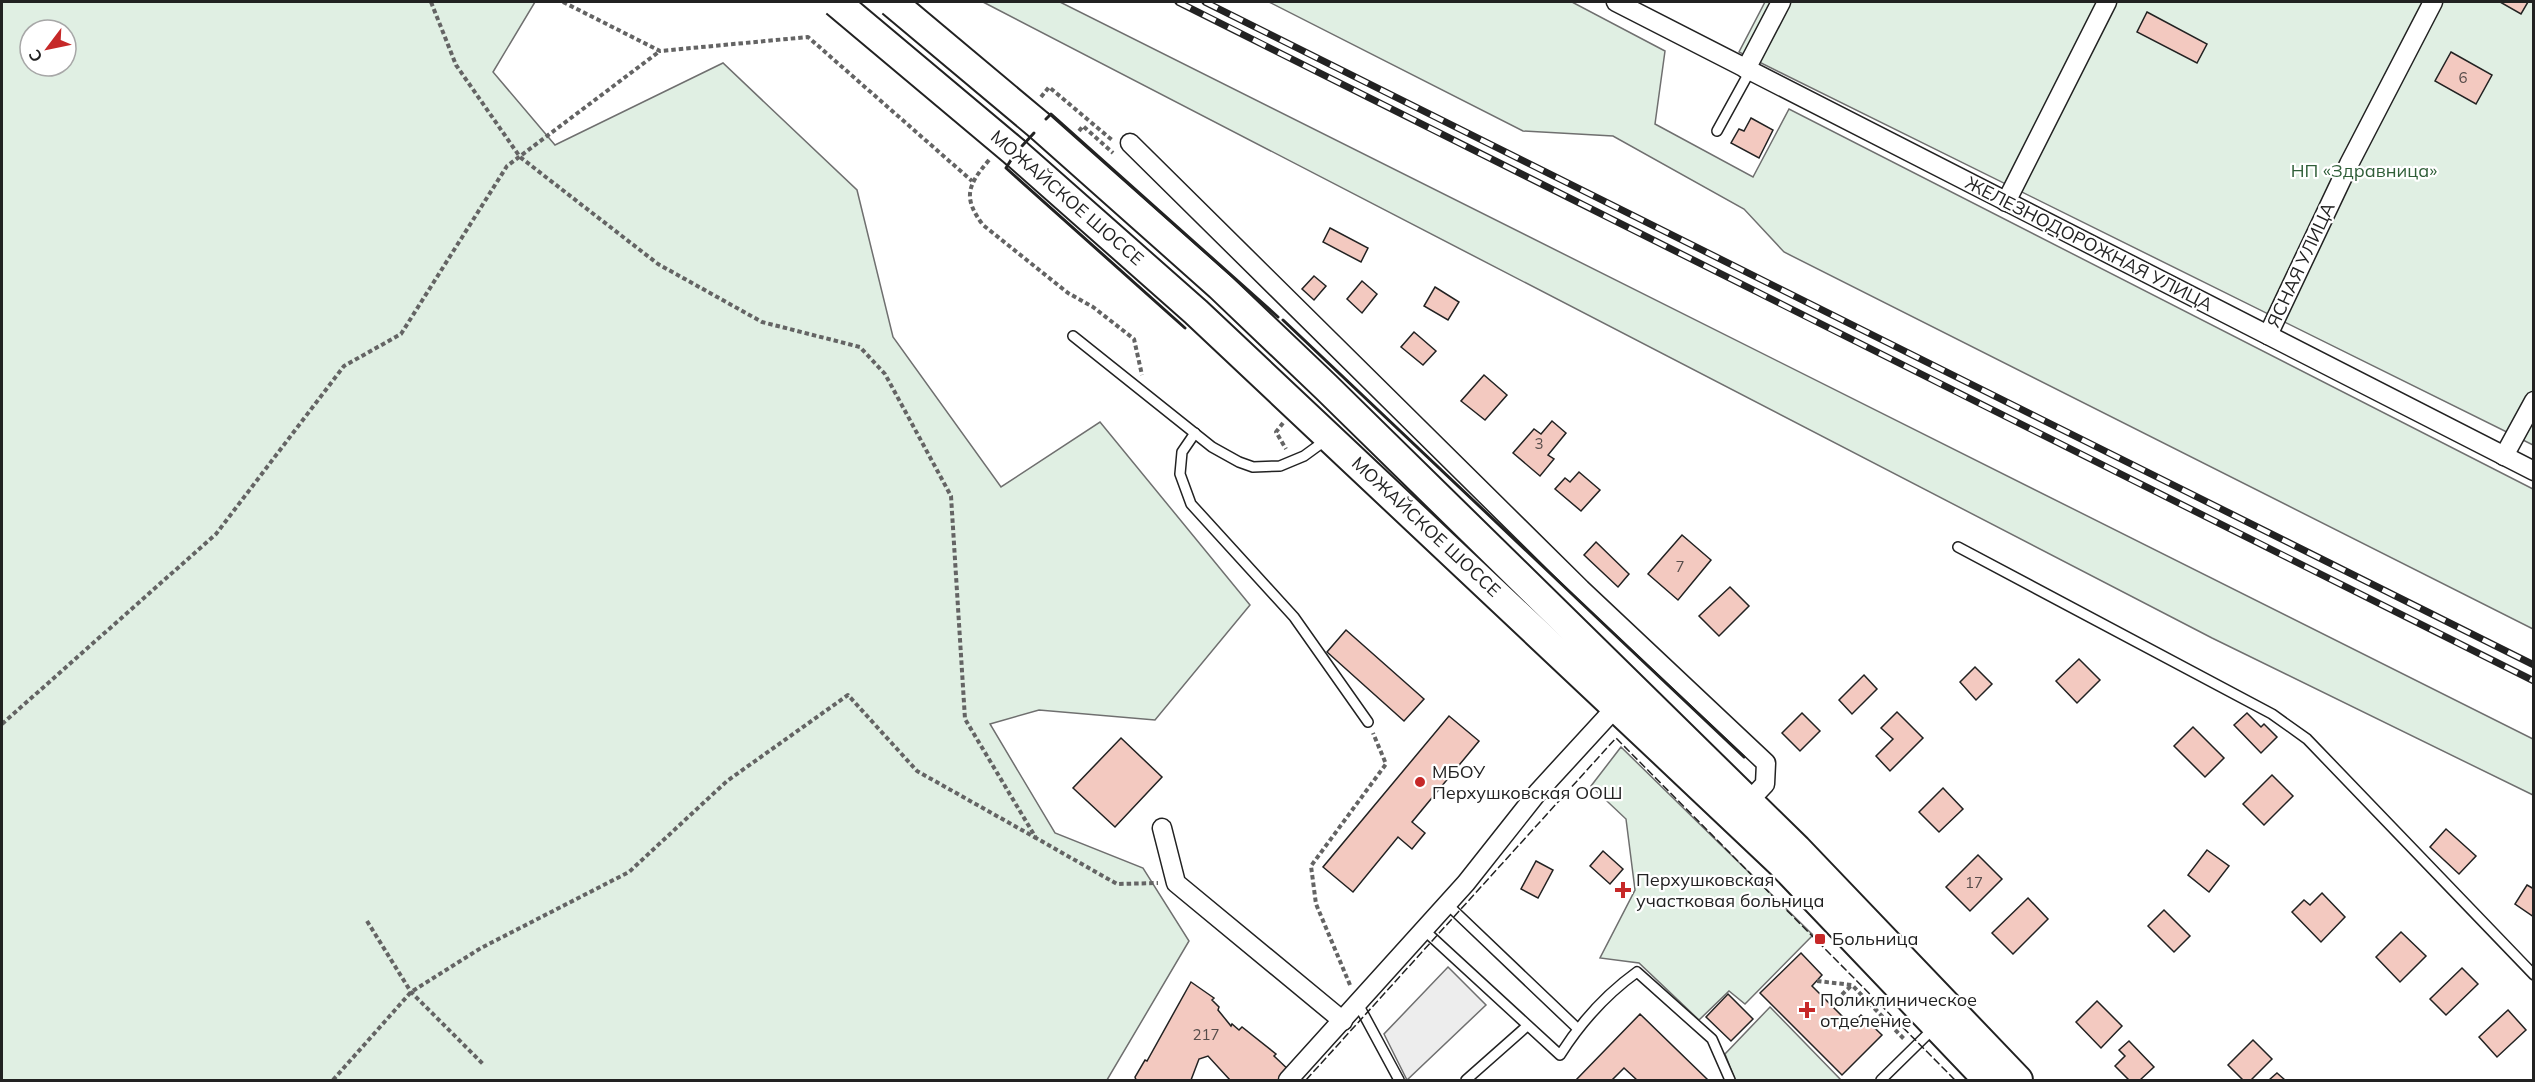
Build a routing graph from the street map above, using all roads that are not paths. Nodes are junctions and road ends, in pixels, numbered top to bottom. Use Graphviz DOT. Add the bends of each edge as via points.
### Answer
graph roads {
  1 [pos="836,2"];
  2 [pos="892,2"];
  3 [pos="1616,2"];
  4 [pos="1781,2"];
  5 [pos="2107,2"];
  6 [pos="2433,2"];
  7 [pos="1649,8"];
  8 [pos="1748,70"];
  9 [pos="1717,131"];
  10 [pos="1124,144"];
  11 [pos="2006,202"];
  12 [pos="2268,335"];
  13 [pos="1073,336"];
  14 [pos="2534,401"];
  15 [pos="1195,433"];
  16 [pos="1330,437"];
  17 [pos="2504,456"];
  18 [pos="2534,471"];
  19 [pos="1958,547"];
  20 [pos="1616,707"];
  21 [pos="1368,722"];
  22 [pos="1749,801"];
  23 [pos="1162,828"];
  24 [pos="1447,904"];
  25 [pos="1424,930"];
  26 [pos="2534,975"];
  27 [pos="1358,1004"];
  28 [pos="1343,1021"];
  29 [pos="1527,1026"];
  30 [pos="1936,1026"];
  31 [pos="1577,1028"];
  32 [pos="1288,1080"];
  33 [pos="1399,1080"];
  34 [pos="1466,1080"];
  35 [pos="1730,1080"];
  36 [pos="1881,1080"];
  37 [pos="1988,1080"];
  38 [pos="2018,1080"];
  1 -- 16 [label="main road, МОЖАЙСКОЕ ШОССЕ, bridge" via="1004,154 1196,312"];
  2 -- 22 [label="main road, МОЖАЙСКОЕ ШОССЕ, bridge" via="1037,115 1255,318"];
  3 -- 7 [label="street, ЖЕЛЕЗНОДОРОЖНАЯ УЛИЦА"];
  4 -- 8 [label="street"];
  5 -- 11 [label="street"];
  6 -- 12 [label="street, ЯСНАЯ УЛИЦА" via="2349,164"];
  7 -- 8 [label="street, ЖЕЛЕЗНОДОРОЖНАЯ УЛИЦА"];
  8 -- 9 [label="lane"];
  8 -- 11 [label="street, ЖЕЛЕЗНОДОРОЖНАЯ УЛИЦА"];
  10 -- 22 [label="street" via="1766,764 1765,784"];
  11 -- 12 [label="street, ЖЕЛЕЗНОДОРОЖНАЯ УЛИЦА"];
  12 -- 17 [label="street, ЖЕЛЕЗНОДОРОЖНАЯ УЛИЦА"];
  13 -- 15 [label="lane"];
  14 -- 17 [label="street"];
  15 -- 16 [label="lane" via="1239,462 1268,467 1293,462"];
  15 -- 21 [label="lane" via="1182,452 1180,474 1191,504 1294,617"];
  16 -- 20 [label="main road, МОЖАЙСКОЕ ШОССЕ"];
  17 -- 18 [label="street, ЖЕЛЕЗНОДОРОЖНАЯ УЛИЦА"];
  19 -- 26 [label="lane" via="2272,714 2307,739"];
  20 -- 24 [label="street" via="1538,792"];
  20 -- 30 [label="main road, МОЖАЙСКОЕ ШОССЕ" via="1782,864"];
  22 -- 38 [label="main road, МОЖАЙСКОЕ ШОССЕ"];
  23 -- 28 [label="street" via="1176,883"];
  24 -- 25 [label="street"];
  24 -- 31 [label="lane"];
  25 -- 27 [label="street"];
  25 -- 29 [label="lane"];
  27 -- 28 [label="street"];
  27 -- 33 [label="lane"];
  28 -- 32 [label="street"];
  29 -- 31 [label="lane" via="1560,1055"];
  29 -- 34 [label="lane"];
  30 -- 36 [label="lane"];
  30 -- 37 [label="main road, МОЖАЙСКОЕ ШОССЕ"];
  31 -- 35 [label="lane" via="1612,990 1637,972 1712,1039"];
}
